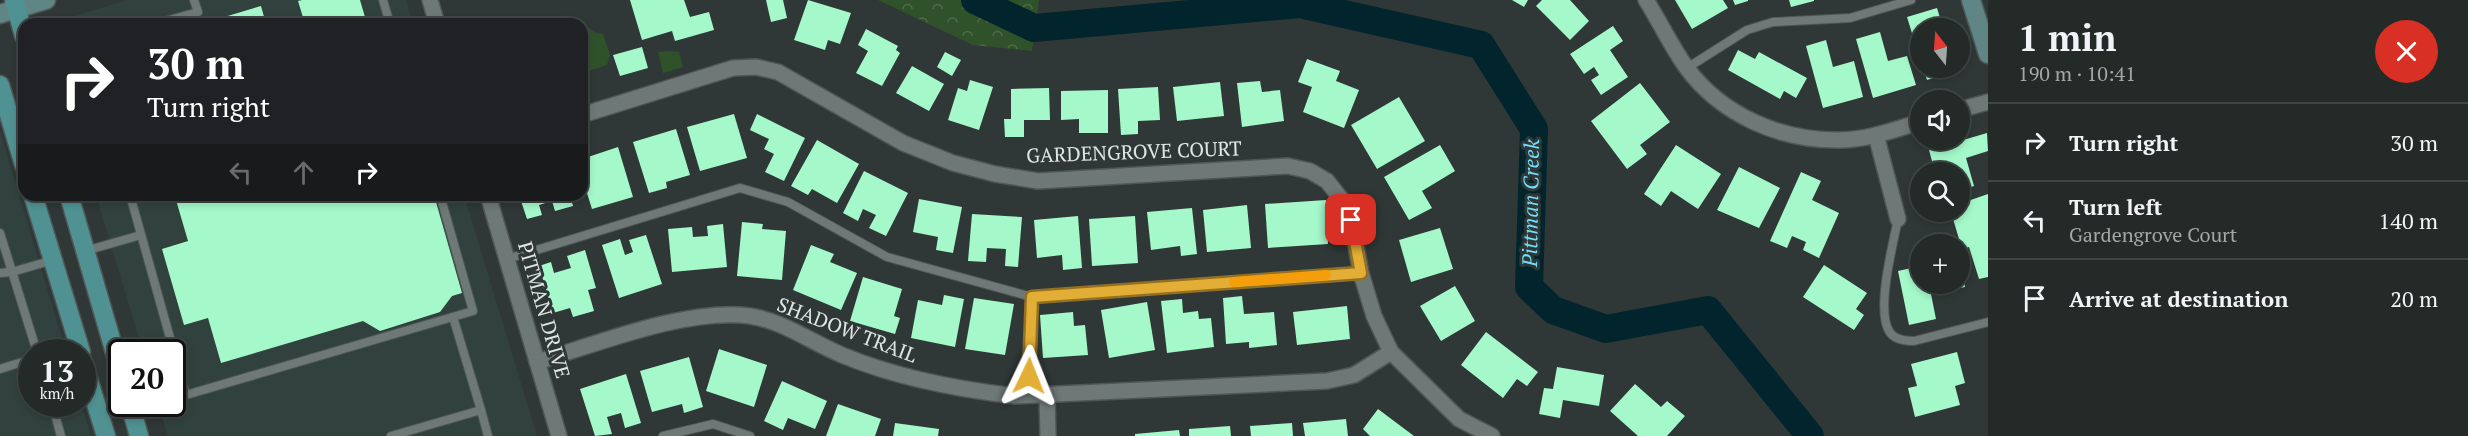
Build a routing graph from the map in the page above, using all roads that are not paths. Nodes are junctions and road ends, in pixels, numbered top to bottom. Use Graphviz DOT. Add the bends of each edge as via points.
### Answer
graph roads {
  1 [pos="46,0"];
  2 [pos="196,0"];
  3 [pos="383,0"];
  4 [pos="430,0"];
  5 [pos="1646,0"];
  6 [pos="1911,0"];
  7 [pos="1971,0"];
  8 [pos="10,8"];
  9 [pos="176,18"];
  10 [pos="388,18"];
  11 [pos="436,18"];
  12 [pos="18,24"];
  13 [pos="1988,54"];
  14 [pos="1686,68"];
  15 [pos="0,85"];
  16 [pos="1988,102"];
  17 [pos="1970,107"];
  18 [pos="588,113"];
  19 [pos="1910,125"];
  20 [pos="1876,135"];
  21 [pos="18,151"];
  22 [pos="35,201"];
  23 [pos="71,201"];
  24 [pos="132,201"];
  25 [pos="442,201"];
  26 [pos="490,201"];
  27 [pos="1898,219"];
  28 [pos="0,233"];
  29 [pos="141,235"];
  30 [pos="84,251"];
  31 [pos="507,259"];
  32 [pos="53,260"];
  33 [pos="12,272"];
  34 [pos="0,273"];
  35 [pos="1361,273"];
  36 [pos="1032,297"];
  37 [pos="453,318"];
  38 [pos="1988,322"];
  39 [pos="33,339"];
  40 [pos="76,339"];
  41 [pos="111,339"];
  42 [pos="1391,352"];
  43 [pos="537,362"];
  44 [pos="18,363"];
  45 [pos="0,369"];
  46 [pos="1028,396"];
  47 [pos="1047,396"];
  48 [pos="96,404"];
  49 [pos="481,410"];
  50 [pos="56,417"];
  51 [pos="133,417"];
  52 [pos="62,436"];
  53 [pos="106,436"];
  54 [pos="139,436"];
  55 [pos="391,436"];
  56 [pos="488,436"];
  57 [pos="559,436"];
  58 [pos="663,436"];
  59 [pos="750,436"];
  60 [pos="1048,436"];
  61 [pos="1492,436"];
  1 -- 8 [label="street"];
  2 -- 9 [label="lane" via="198,12"];
  3 -- 10 [label="lane"];
  4 -- 11 [label="street"];
  5 -- 14 [label="street"];
  6 -- 14 [label="lane" via="1850,18 1773,22 1747,30"];
  7 -- 13 [label="street"];
  8 -- 12 [label="main road"];
  14 -- 20 [label="street" via="1711,94 1742,116 1777,132 1841,140"];
  15 -- 21 [label="main road"];
  16 -- 17 [label="street"];
  18 -- 35 [label="street, GARDENGROVE COURT" via="719,72 756,68 778,72 903,143 995,174 1038,181 1288,166 1310,171 1327,181 1342,200 1351,220"];
  19 -- 20 [label="street"];
  20 -- 27 [label="street"];
  22 -- 32 [label="main road"];
  23 -- 30 [label="main road"];
  24 -- 29 [label="lane"];
  25 -- 37 [label="lane" via="473,311"];
  26 -- 31 [label="street, PITMAN DRIVE"];
  27 -- 38 [label="lane" via="1887,268 1884,320 1890,334 1914,342"];
  28 -- 33 [label="lane"];
  29 -- 30 [label="lane"];
  29 -- 37 [label="lane" via="186,395"];
  30 -- 32 [label="main road"];
  30 -- 41 [label="main road"];
  31 -- 36 [label="lane" via="740,188 788,202 887,257"];
  31 -- 43 [label="street, PITMAN DRIVE"];
  32 -- 33 [label="lane"];
  32 -- 40 [label="main road"];
  33 -- 34 [label="lane"];
  33 -- 39 [label="lane"];
  35 -- 36 [label="lane"];
  35 -- 42 [label="street, GARDENGROVE COURT" via="1374,316"];
  36 -- 46 [label="lane"];
  37 -- 49 [label="lane"];
  42 -- 47 [label="street, SHADOW TRAIL" via="1354,375 1327,381"];
  42 -- 61 [label="street, GARDENGROVE COURT" via="1459,419"];
  43 -- 46 [label="street, SHADOW TRAIL" via="686,318 750,316 782,325 842,355 904,377 968,391"];
  43 -- 57 [label="street, PITMAN DRIVE"];
  44 -- 45 [label="lane"];
  46 -- 47 [label="street, SHADOW TRAIL"];
  47 -- 60 [label="street"];
  48 -- 53 [label="main road"];
  49 -- 55 [label="lane"];
  49 -- 56 [label="lane"];
  50 -- 52 [label="lane"];
  51 -- 54 [label="main road"];
  58 -- 59 [label="lane" via="713,424"];
}
